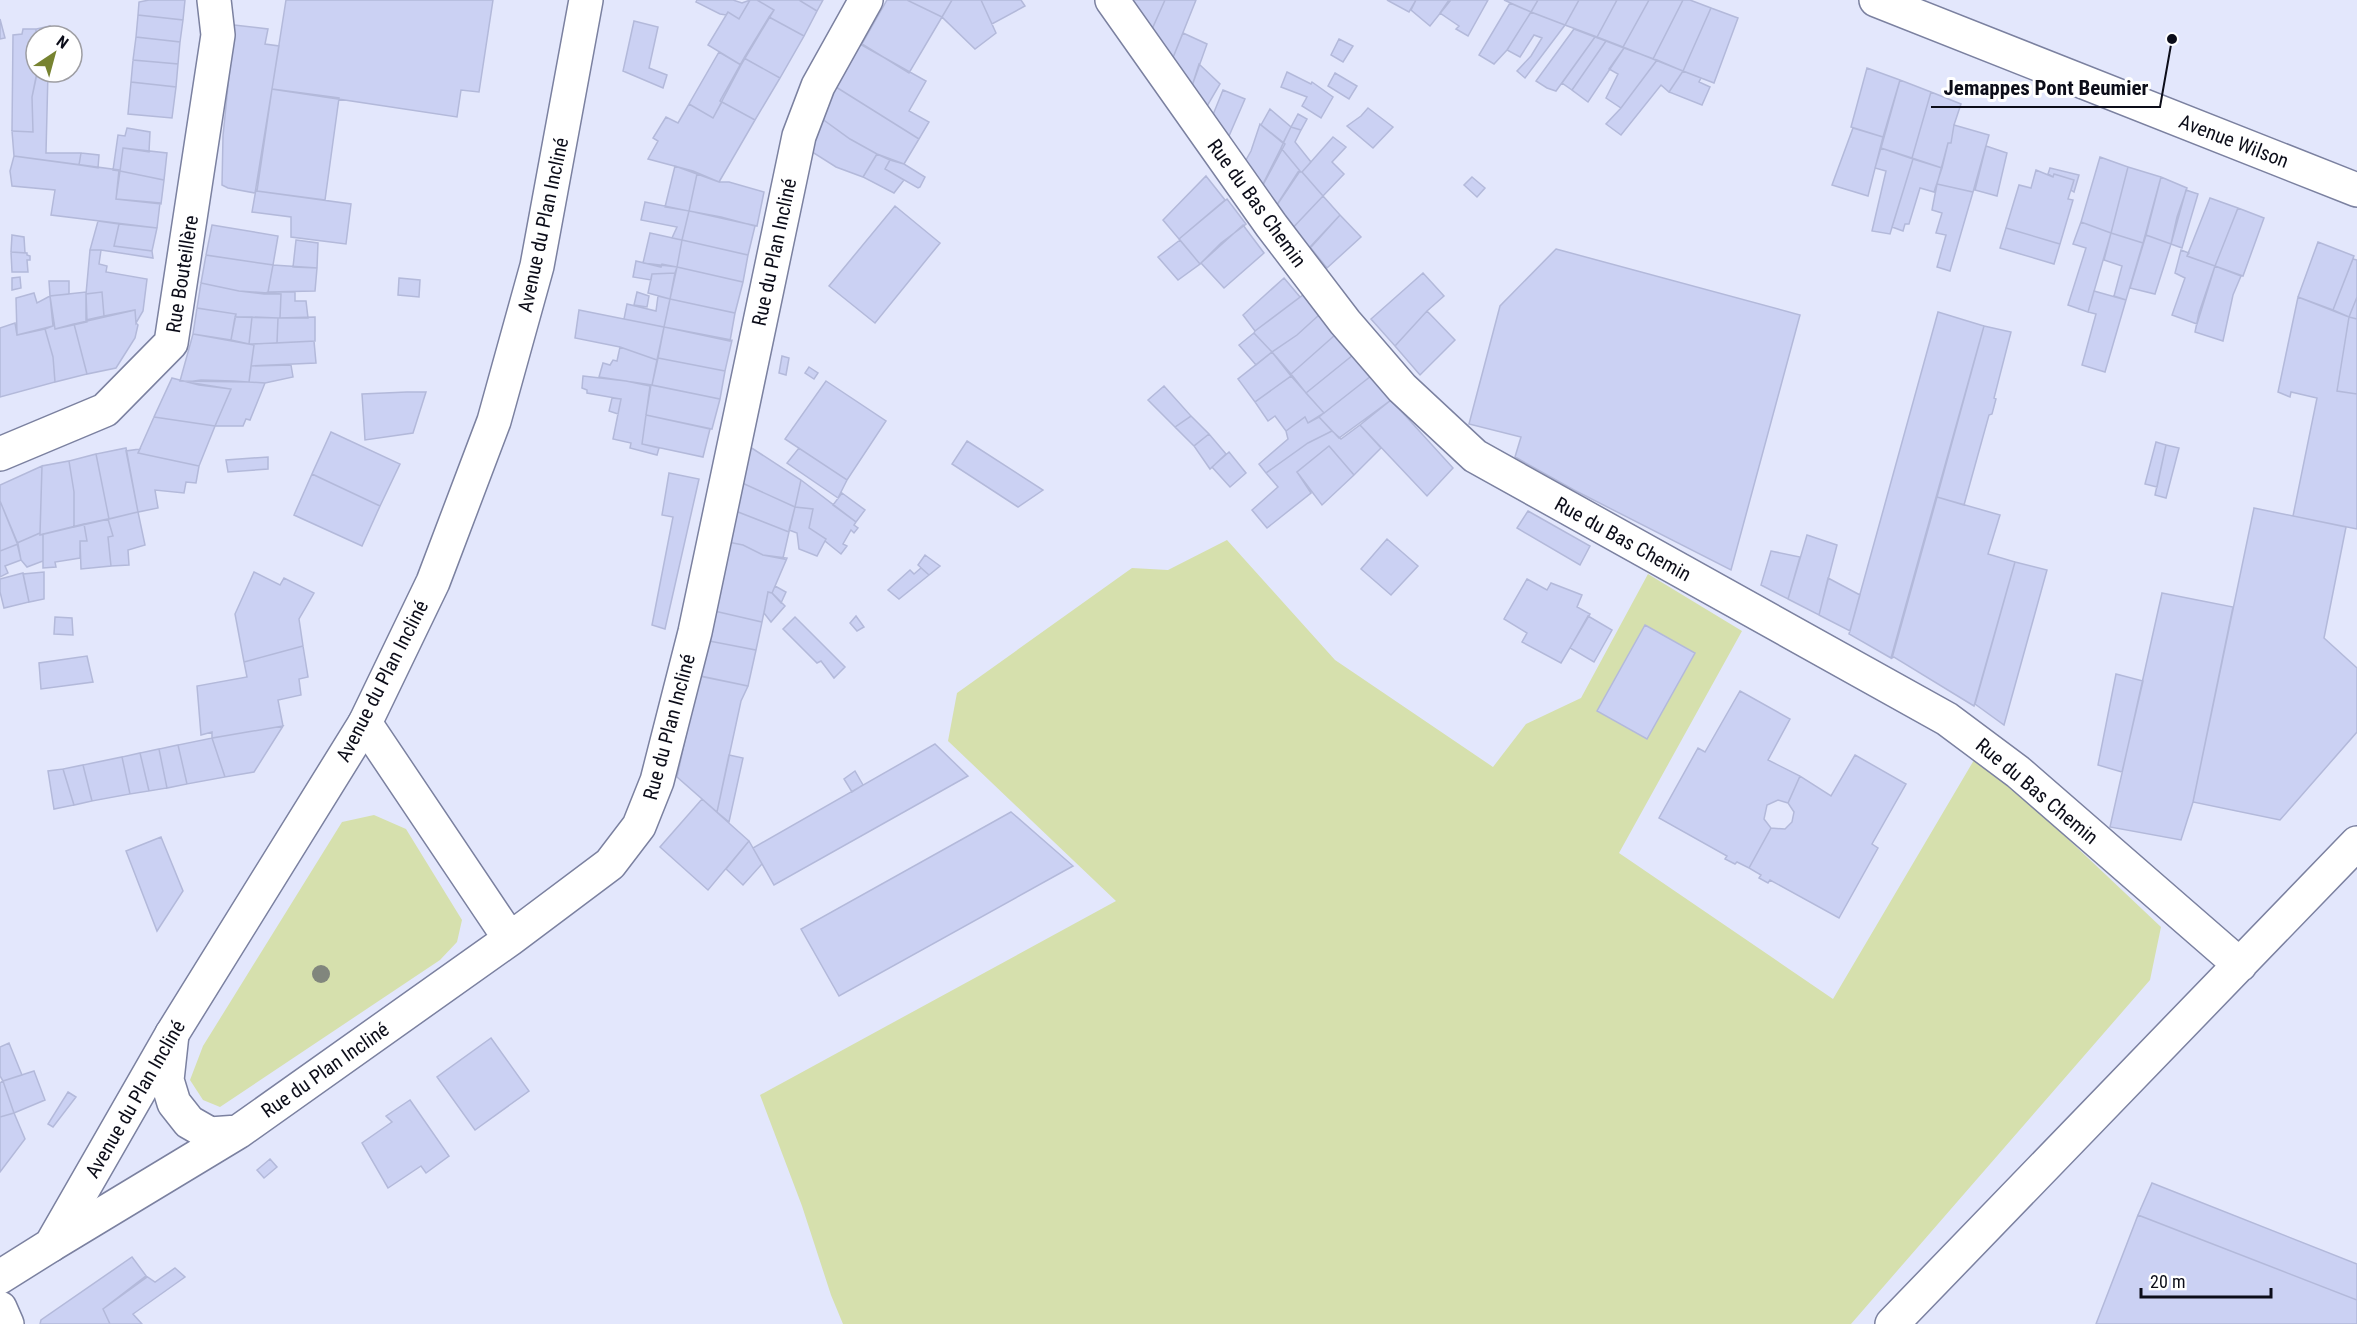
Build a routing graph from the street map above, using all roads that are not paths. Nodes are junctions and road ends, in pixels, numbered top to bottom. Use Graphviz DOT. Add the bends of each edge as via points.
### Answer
graph roads {
  1 [pos="214,0"];
  2 [pos="586,0"];
  3 [pos="866,0"];
  4 [pos="1112,0"];
  5 [pos="1876,0"];
  6 [pos="2357,189"];
  7 [pos="0,454"];
  8 [pos="364,723"];
  9 [pos="2357,843"];
  10 [pos="510,939"];
  11 [pos="2240,965"];
  12 [pos="172,1034"];
  13 [pos="238,1132"];
  14 [pos="51,1245"];
  15 [pos="0,1277"];
  16 [pos="0,1308"];
  17 [pos="7,1324"];
  18 [pos="1892,1324"];
  1 -- 7 [label="street, Rue Bouteillère" via="218,35 171,343 105,410"];
  2 -- 8 [label="street, Avenue du Plan Incliné" via="537,266 494,422 433,582"];
  3 -- 10 [label="street, Rue du Plan Incliné" via="818,86 799,136 695,632 657,781 639,826 610,864"];
  4 -- 11 [label="street, Rue du Bas Chemin" via="1271,225 1345,322 1402,388 1475,456 1947,719 2018,772"];
  5 -- 6 [label="street, Avenue Wilson"];
  8 -- 10 [label="street"];
  8 -- 12 [label="street, Avenue du Plan Incliné"];
  9 -- 11 [label="street"];
  10 -- 13 [label="street, Rue du Plan Incliné"];
  11 -- 18 [label="street"];
  12 -- 13 [label="street" via="167,1080 174,1103 189,1122 210,1134"];
  12 -- 14 [label="street, Avenue du Plan Incliné"];
  13 -- 14 [label="street, Rue du Plan Incliné"];
  14 -- 15 [label="street, Avenue du Plan Incliné"];
  16 -- 17 [label="street"];
}
